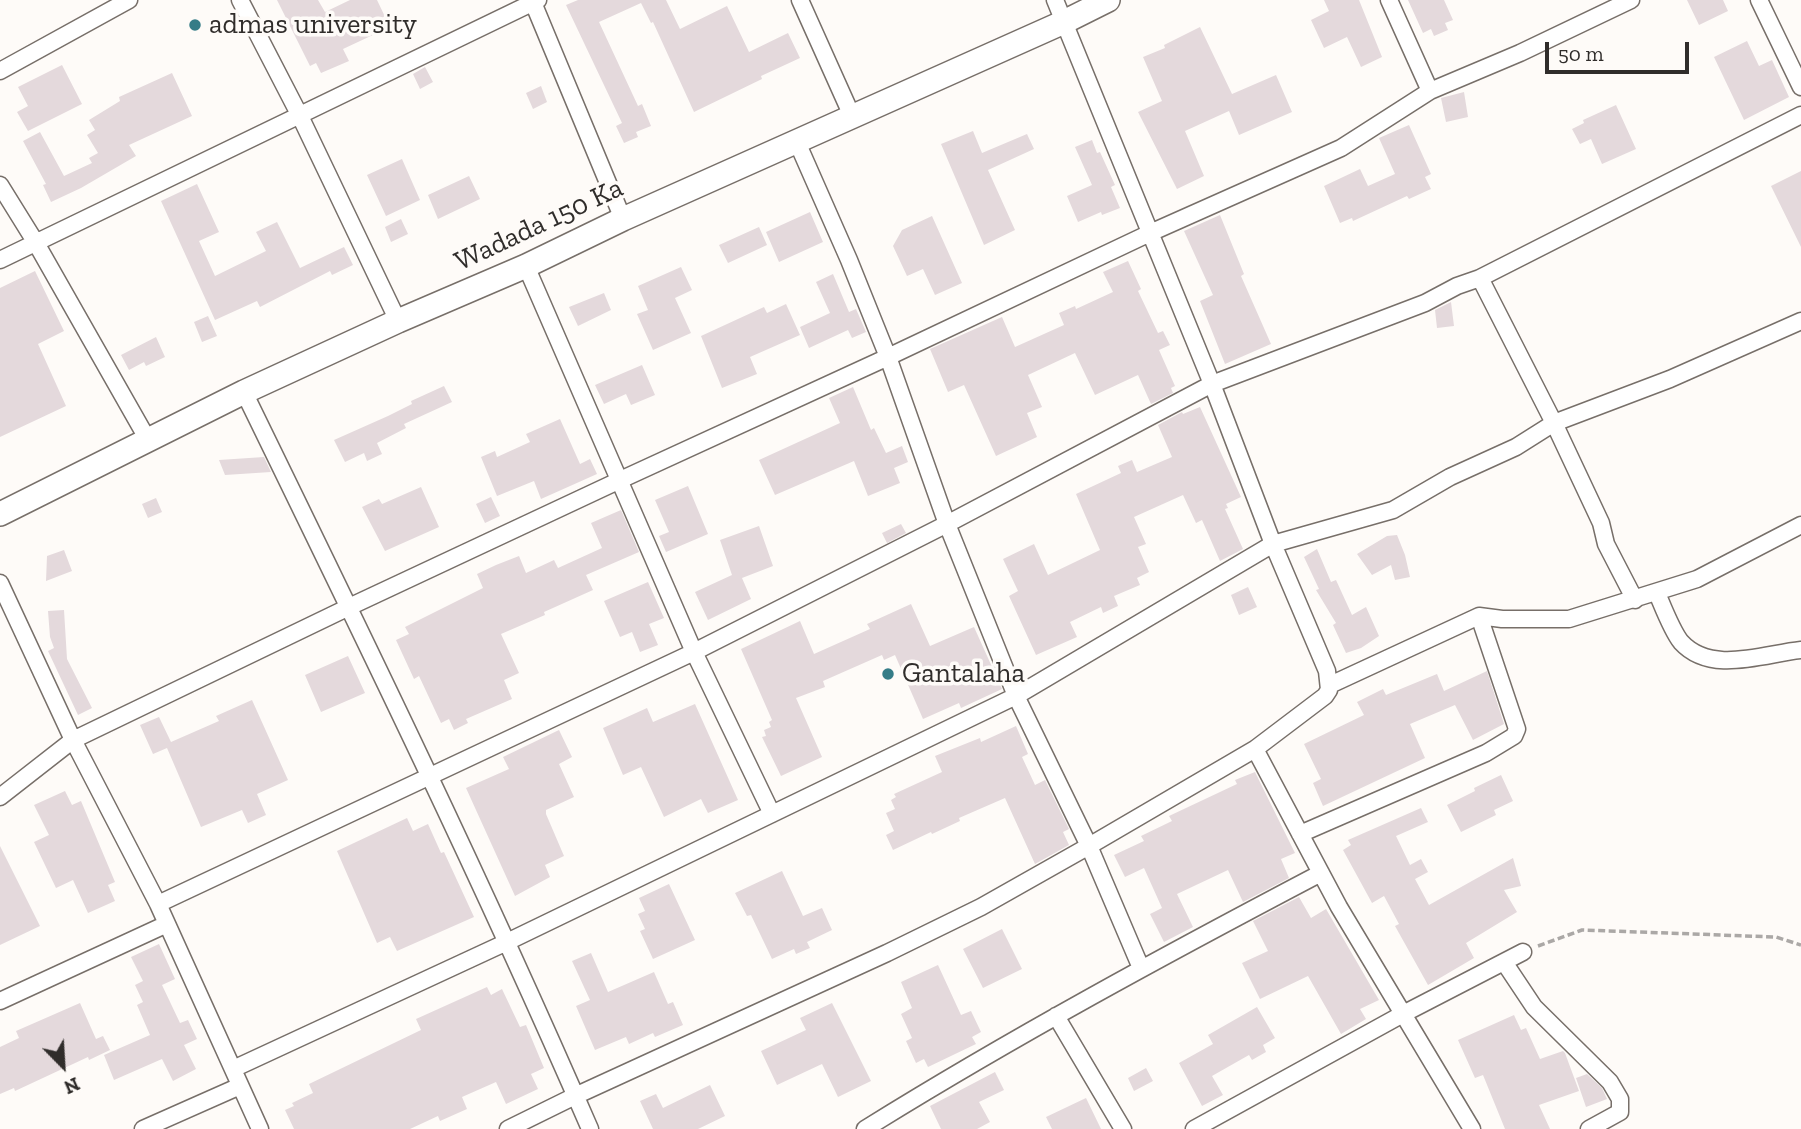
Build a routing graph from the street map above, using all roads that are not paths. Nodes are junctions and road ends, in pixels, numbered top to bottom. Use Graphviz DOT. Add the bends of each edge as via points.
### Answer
graph roads {
  1 [pos="129,0"];
  2 [pos="240,0"];
  3 [pos="800,0"];
  4 [pos="1055,0"];
  5 [pos="1108,0"];
  6 [pos="1390,0"];
  7 [pos="1632,0"];
  8 [pos="1759,0"];
  9 [pos="534,1"];
  10 [pos="1064,22"];
  11 [pos="0,71"];
  12 [pos="1801,88"];
  13 [pos="1430,92"];
  14 [pos="1801,115"];
  15 [pos="300,116"];
  16 [pos="852,116"];
  17 [pos="797,142"];
  18 [pos="0,185"];
  19 [pos="623,219"];
  20 [pos="1150,233"];
  21 [pos="36,243"];
  22 [pos="0,260"];
  23 [pos="526,266"];
  24 [pos="1480,278"];
  25 [pos="398,321"];
  26 [pos="1801,321"];
  27 [pos="888,358"];
  28 [pos="1212,384"];
  29 [pos="244,392"];
  30 [pos="1554,424"];
  31 [pos="148,440"];
  32 [pos="618,481"];
  33 [pos="0,514"];
  34 [pos="947,524"];
  35 [pos="1801,525"];
  36 [pos="1273,544"];
  37 [pos="0,583"];
  38 [pos="1657,593"];
  39 [pos="1635,600"];
  40 [pos="349,607"];
  41 [pos="1479,616"];
  42 [pos="1801,650"];
  43 [pos="694,652"];
  44 [pos="1330,685"];
  45 [pos="1016,696"];
  46 [pos="73,740"];
  47 [pos="1255,749"];
  48 [pos="430,775"];
  49 [pos="0,797"];
  50 [pos="772,814"];
  51 [pos="1300,834"];
  52 [pos="1089,846"];
  53 [pos="1321,873"];
  54 [pos="158,904"];
  55 [pos="167,924"];
  56 [pos="508,942"];
  57 [pos="1523,952"];
  58 [pos="1504,962"];
  59 [pos="1141,968"];
  60 [pos="0,1001"];
  61 [pos="1403,1014"];
  62 [pos="1056,1016"];
  63 [pos="233,1069"];
  64 [pos="240,1086"];
  65 [pos="575,1096"];
  66 [pos="144,1129"];
  67 [pos="260,1129"];
  68 [pos="509,1129"];
  69 [pos="590,1129"];
  70 [pos="865,1129"];
  71 [pos="1123,1129"];
  72 [pos="1194,1129"];
  73 [pos="1472,1129"];
  74 [pos="1589,1129"];
  1 -- 11 [label="street"];
  2 -- 15 [label="street"];
  3 -- 16 [label="street"];
  4 -- 10 [label="street"];
  5 -- 10 [label="street, Wadada 150 Ka"];
  6 -- 13 [label="street"];
  7 -- 13 [label="street"];
  8 -- 12 [label="street"];
  9 -- 15 [label="street"];
  9 -- 19 [label="street"];
  10 -- 16 [label="street, Wadada 150 Ka"];
  10 -- 20 [label="street"];
  13 -- 20 [label="street" via="1341,148"];
  14 -- 24 [label="street"];
  15 -- 21 [label="street"];
  15 -- 25 [label="street"];
  16 -- 17 [label="street, Wadada 150 Ka"];
  17 -- 19 [label="street, Wadada 150 Ka"];
  17 -- 27 [label="street"];
  18 -- 21 [label="street"];
  19 -- 23 [label="street, Wadada 150 Ka"];
  20 -- 27 [label="street"];
  20 -- 28 [label="street"];
  21 -- 22 [label="street"];
  21 -- 31 [label="street"];
  23 -- 25 [label="street, Wadada 150 Ka"];
  23 -- 32 [label="street"];
  24 -- 28 [label="street"];
  24 -- 30 [label="street"];
  25 -- 29 [label="street, Wadada 150 Ka"];
  26 -- 30 [label="street"];
  27 -- 32 [label="street"];
  27 -- 34 [label="street"];
  28 -- 34 [label="street"];
  28 -- 36 [label="street"];
  29 -- 31 [label="street, Wadada 150 Ka"];
  29 -- 40 [label="street"];
  30 -- 36 [label="street" via="1393,510"];
  30 -- 39 [label="street"];
  31 -- 33 [label="street, Wadada 150 Ka"];
  32 -- 40 [label="street"];
  32 -- 43 [label="street"];
  34 -- 43 [label="street"];
  34 -- 45 [label="street"];
  35 -- 38 [label="street" via="1697,579"];
  36 -- 44 [label="street"];
  36 -- 45 [label="street"];
  37 -- 46 [label="street"];
  38 -- 39 [label="street"];
  38 -- 42 [label="street" via="1681,642 1703,657 1724,661"];
  39 -- 41 [label="street" via="1569,619"];
  40 -- 46 [label="street"];
  40 -- 48 [label="street"];
  41 -- 44 [label="street"];
  41 -- 51 [label="street" via="1517,729 1514,736 1486,753"];
  43 -- 48 [label="street"];
  43 -- 50 [label="street"];
  44 -- 47 [label="street" via="1325,696"];
  45 -- 50 [label="street"];
  45 -- 52 [label="street"];
  46 -- 49 [label="street"];
  46 -- 54 [label="street"];
  47 -- 51 [label="street"];
  47 -- 52 [label="street"];
  48 -- 54 [label="street"];
  48 -- 56 [label="street"];
  50 -- 56 [label="street"];
  51 -- 53 [label="street"];
  52 -- 59 [label="street"];
  52 -- 65 [label="street" via="887,953"];
  53 -- 59 [label="street"];
  53 -- 61 [label="street"];
  54 -- 55 [label="street"];
  55 -- 60 [label="street"];
  55 -- 63 [label="street"];
  56 -- 63 [label="street"];
  56 -- 65 [label="street"];
  57 -- 58 [label="street"];
  58 -- 61 [label="street"];
  58 -- 74 [label="street" via="1534,1007 1610,1083 1620,1099 1620,1112"];
  59 -- 62 [label="street"];
  61 -- 72 [label="street"];
  61 -- 73 [label="street"];
  62 -- 70 [label="street"];
  62 -- 71 [label="street"];
  63 -- 64 [label="street"];
  64 -- 66 [label="street"];
  64 -- 67 [label="street"];
  65 -- 68 [label="street"];
  65 -- 69 [label="street"];
}
